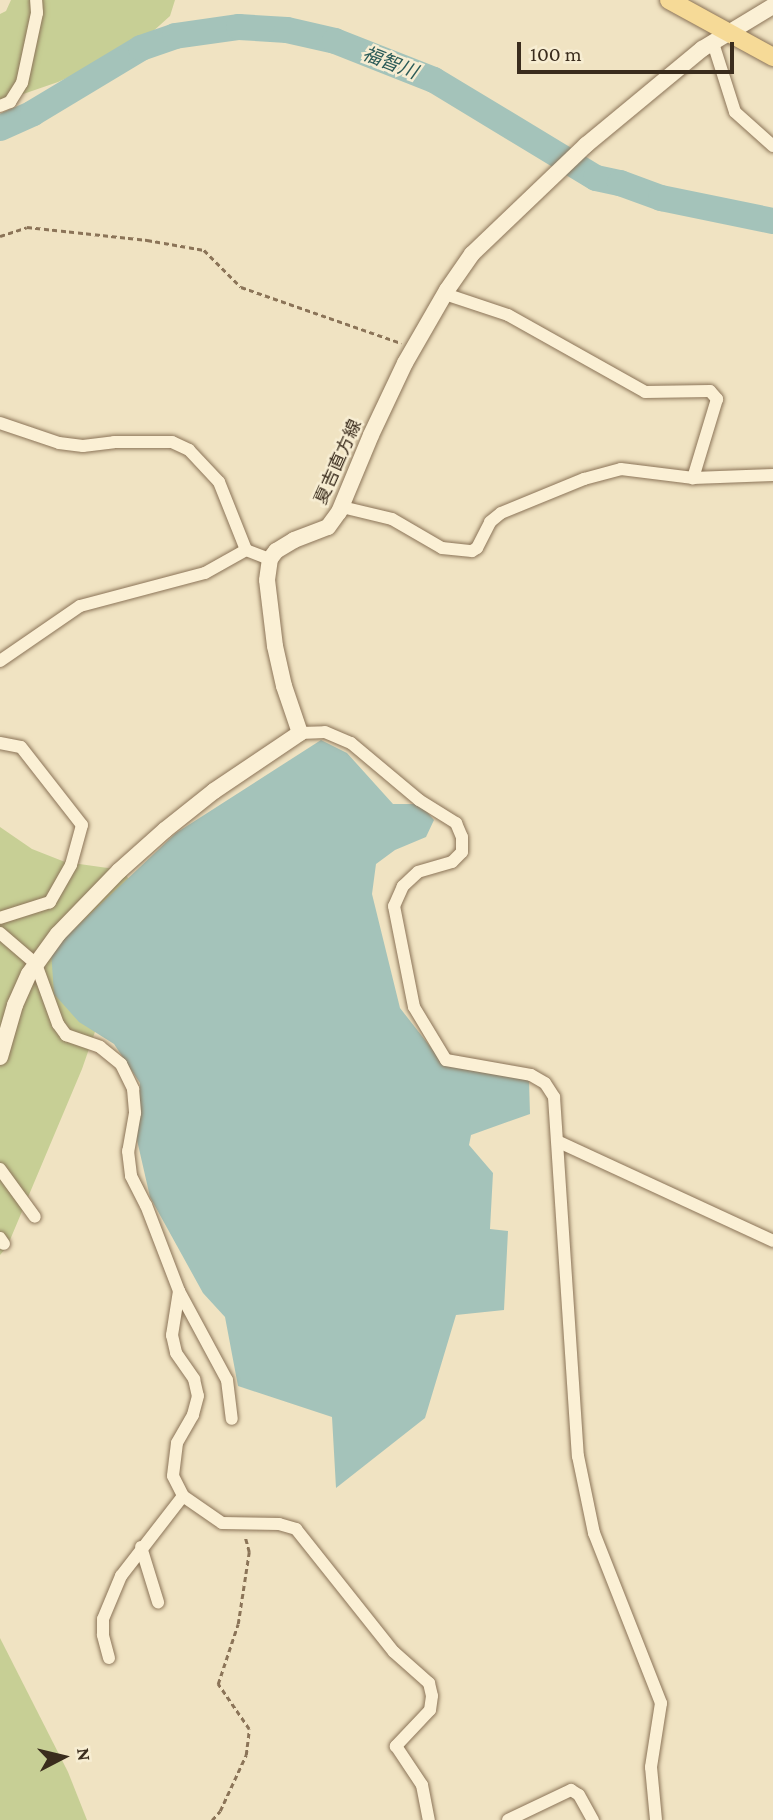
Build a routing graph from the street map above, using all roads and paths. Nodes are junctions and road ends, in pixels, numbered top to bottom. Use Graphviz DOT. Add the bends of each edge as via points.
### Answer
graph roads {
  1 [pos="36,0"];
  2 [pos="669,0"];
  3 [pos="773,6"];
  4 [pos="720,38"];
  5 [pos="773,57"];
  6 [pos="0,106"];
  7 [pos="773,146"];
  8 [pos="0,236"];
  9 [pos="444,294"];
  10 [pos="414,348"];
  11 [pos="0,424"];
  12 [pos="773,475"];
  13 [pos="692,478"];
  14 [pos="342,507"];
  15 [pos="246,550"];
  16 [pos="270,559"];
  17 [pos="0,661"];
  18 [pos="300,733"];
  19 [pos="0,743"];
  20 [pos="0,918"];
  21 [pos="0,933"];
  22 [pos="36,964"];
  23 [pos="0,1058"];
  24 [pos="559,1142"];
  25 [pos="0,1169"];
  26 [pos="35,1217"];
  27 [pos="773,1241"];
  28 [pos="179,1292"];
  29 [pos="232,1419"];
  30 [pos="183,1496"];
  31 [pos="242,1523"];
  32 [pos="141,1547"];
  33 [pos="158,1602"];
  34 [pos="109,1658"];
  35 [pos="212,1820"];
  36 [pos="429,1820"];
  37 [pos="508,1820"];
  38 [pos="593,1820"];
  39 [pos="656,1820"];
  1 -- 6 [label="street" via="22,83 10,102"];
  2 -- 4 [label="main road"];
  3 -- 4 [label="main road, 夏吉直方線"];
  4 -- 5 [label="main road"];
  4 -- 7 [label="street" via="735,112"];
  4 -- 9 [label="main road, 夏吉直方線" via="586,145 472,254"];
  8 -- 10 [label="path" via="27,227 204,250 241,286"];
  9 -- 10 [label="main road, 夏吉直方線"];
  9 -- 13 [label="street" via="508,315 645,392 710,391 717,399"];
  10 -- 14 [label="main road, 夏吉直方線"];
  11 -- 15 [label="street" via="59,443 172,442 189,450 219,482"];
  12 -- 13 [label="street"];
  13 -- 14 [label="street" via="621,469 584,479 501,513 472,551 442,548 392,519"];
  14 -- 16 [label="main road, 夏吉直方線" via="328,527 294,540"];
  15 -- 16 [label="street"];
  15 -- 17 [label="street" via="205,573 80,606"];
  16 -- 18 [label="main road" via="267,580 275,646"];
  18 -- 22 [label="main road" via="165,830 58,934"];
  18 -- 24 [label="street" via="325,732 351,743 419,800 456,823 462,852 452,862 418,872 403,886 394,906 414,1007 446,1059 531,1075 545,1083 554,1097"];
  19 -- 20 [label="street" via="21,747 82,825 71,865 50,901"];
  21 -- 22 [label="street"];
  22 -- 23 [label="main road" via="15,1005"];
  22 -- 28 [label="street" via="66,1035 100,1047 121,1064 133,1089 135,1113 128,1151 131,1176"];
  24 -- 27 [label="street"];
  24 -- 39 [label="street" via="578,1456 594,1533 661,1703 651,1767"];
  25 -- 26 [label="street"];
  28 -- 29 [label="street" via="227,1380"];
  28 -- 30 [label="street" via="172,1335 198,1396 177,1443 173,1476"];
  30 -- 31 [label="street" via="222,1523"];
  30 -- 32 [label="street"];
  31 -- 35 [label="path" via="249,1552 238,1624 218,1684 250,1729 246,1755"];
  31 -- 36 [label="street" via="296,1529 394,1652 429,1684 430,1710 396,1746 422,1785"];
  32 -- 33 [label="street"];
  32 -- 34 [label="street" via="121,1576 103,1619"];
  37 -- 38 [label="street" via="571,1790"];
}
